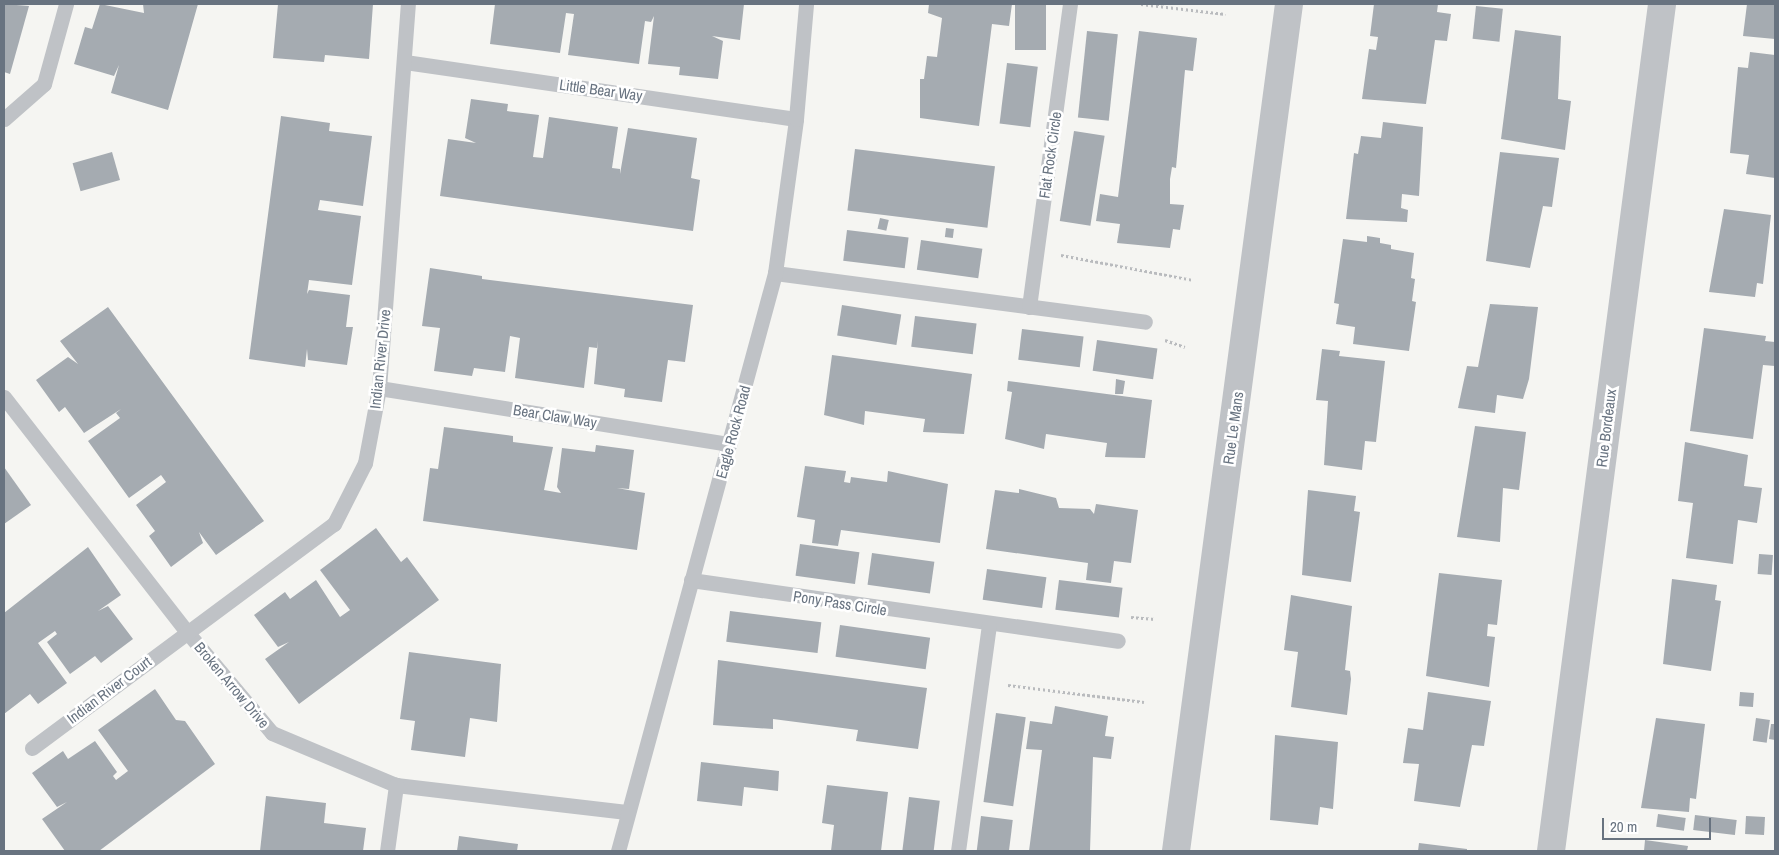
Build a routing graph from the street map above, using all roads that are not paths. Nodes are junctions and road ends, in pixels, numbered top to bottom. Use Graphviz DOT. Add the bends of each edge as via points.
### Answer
graph roads {
  1 [pos="66,4"];
  2 [pos="408,4"];
  3 [pos="806,4"];
  4 [pos="1070,4"];
  5 [pos="1289,4"];
  6 [pos="1662,4"];
  7 [pos="405,62"];
  8 [pos="4,118"];
  9 [pos="796,119"];
  10 [pos="775,273"];
  11 [pos="1029,307"];
  12 [pos="1145,322"];
  13 [pos="379,388"];
  14 [pos="4,397"];
  15 [pos="730,444"];
  16 [pos="690,580"];
  17 [pos="989,625"];
  18 [pos="187,632"];
  19 [pos="1118,641"];
  20 [pos="32,748"];
  21 [pos="396,785"];
  22 [pos="626,812"];
  23 [pos="387,851"];
  24 [pos="618,851"];
  25 [pos="958,851"];
  26 [pos="1176,851"];
  27 [pos="1551,851"];
  1 -- 8 [label="lane" via="44,84"];
  2 -- 7 [label="lane, Indian River Drive"];
  3 -- 9 [label="lane, Eagle Rock Road"];
  4 -- 11 [label="lane, Flat Rock Circle"];
  5 -- 26 [label="street, Rue Le Mans"];
  6 -- 27 [label="street, Rue Bordeaux"];
  7 -- 9 [label="lane, Little Bear Way"];
  7 -- 13 [label="lane, Indian River Drive"];
  9 -- 10 [label="lane, Eagle Rock Road"];
  10 -- 11 [label="lane"];
  10 -- 15 [label="lane, Eagle Rock Road"];
  11 -- 12 [label="lane"];
  13 -- 15 [label="lane, Bear Claw Way"];
  13 -- 18 [label="lane, Indian River Drive" via="364,463 334,524"];
  14 -- 18 [label="lane, Broken Arrow Drive"];
  15 -- 16 [label="lane, Eagle Rock Road"];
  16 -- 17 [label="lane, Pony Pass Circle"];
  16 -- 22 [label="lane, Eagle Rock Road"];
  17 -- 19 [label="lane, Pony Pass Circle"];
  17 -- 25 [label="lane"];
  18 -- 20 [label="lane, Indian River Court"];
  18 -- 21 [label="lane, Broken Arrow Drive" via="272,732"];
  21 -- 22 [label="lane, Broken Arrow Drive"];
  21 -- 23 [label="lane"];
  22 -- 24 [label="lane, Eagle Rock Road"];
}
